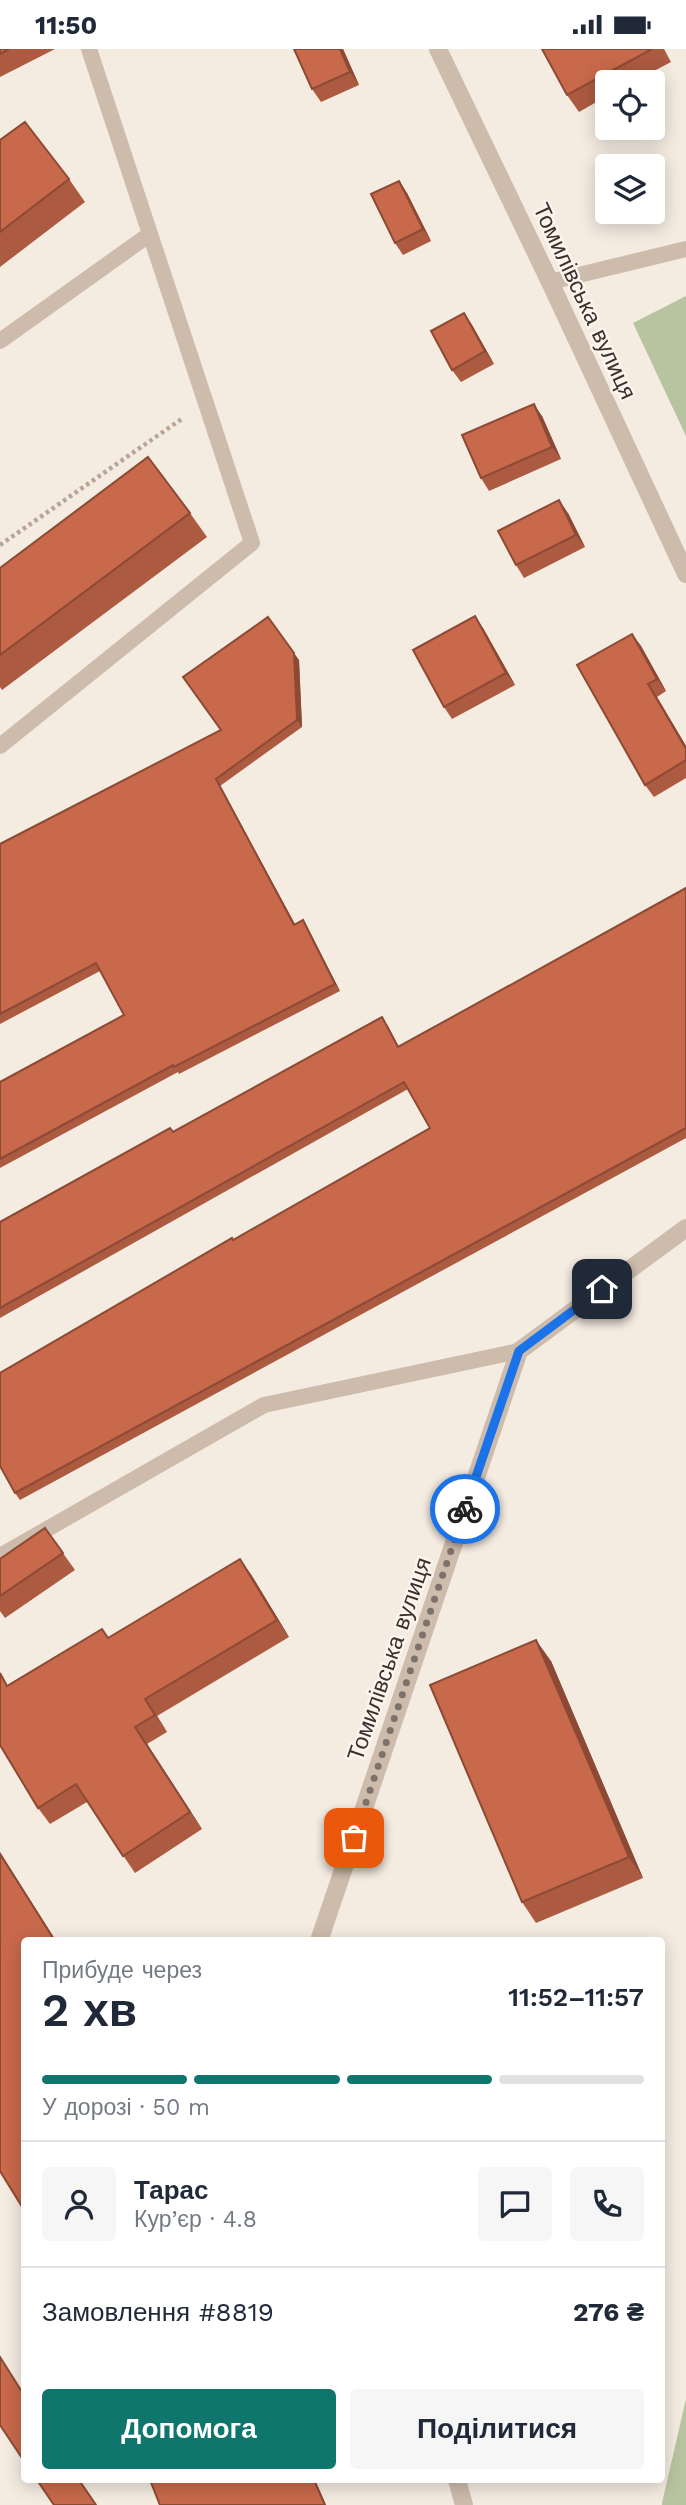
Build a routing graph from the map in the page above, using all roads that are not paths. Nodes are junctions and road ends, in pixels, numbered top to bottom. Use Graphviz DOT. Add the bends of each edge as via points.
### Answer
graph roads {
  1 [pos="89,49"];
  2 [pos="438,49"];
  3 [pos="149,234"];
  4 [pos="686,249"];
  5 [pos="550,282"];
  6 [pos="0,341"];
  7 [pos="686,574"];
  8 [pos="0,746"];
  9 [pos="686,1228"];
  10 [pos="519,1351"];
  11 [pos="0,1556"];
  12 [pos="320,1937"];
  13 [pos="458,2483"];
  14 [pos="464,2505"];
  1 -- 3 [label="lane"];
  2 -- 5 [label="street, Томилівська вулиця"];
  3 -- 6 [label="lane"];
  3 -- 8 [label="lane" via="252,543"];
  4 -- 5 [label="lane"];
  5 -- 7 [label="street, Томилівська вулиця"];
  9 -- 10 [label="street"];
  10 -- 11 [label="lane" via="264,1405"];
  10 -- 12 [label="street, Томилівська вулиця"];
  13 -- 14 [label="street"];
}
